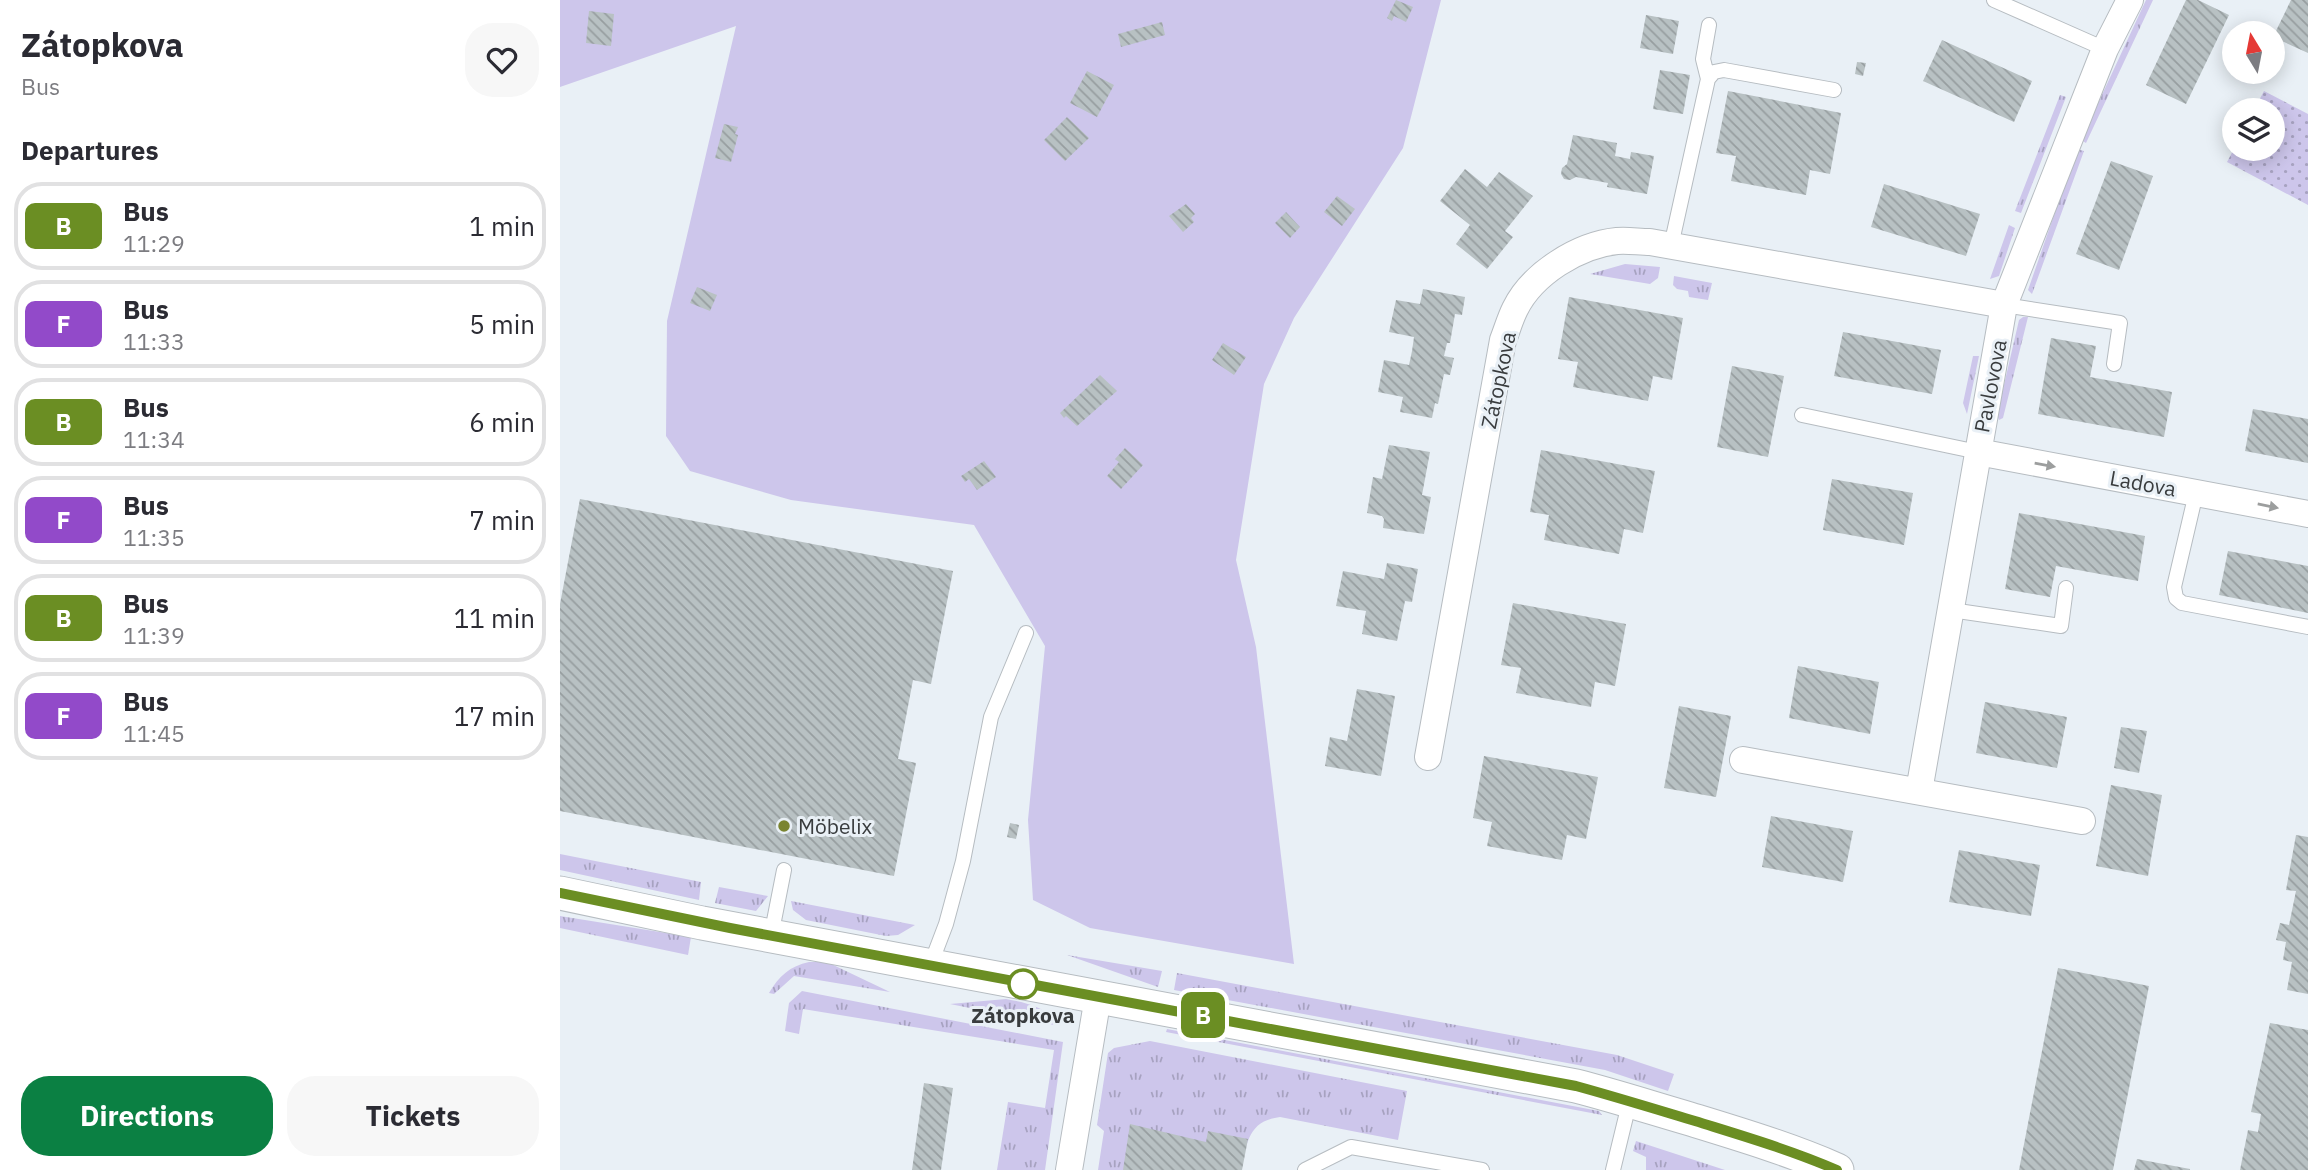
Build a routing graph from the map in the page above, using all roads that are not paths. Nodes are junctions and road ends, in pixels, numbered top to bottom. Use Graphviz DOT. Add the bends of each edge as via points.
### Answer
graph roads {
  1 [pos="1994,0"];
  2 [pos="2130,0"];
  3 [pos="1709,25"];
  4 [pos="2105,50"];
  5 [pos="1708,79"];
  6 [pos="1834,90"];
  7 [pos="1671,246"];
  8 [pos="2004,305"];
  9 [pos="2114,364"];
  10 [pos="1802,415"];
  11 [pos="1978,452"];
  12 [pos="2196,493"];
  13 [pos="2308,514"];
  14 [pos="2066,588"];
  15 [pos="1951,610"];
  16 [pos="2308,627"];
  17 [pos="1026,633"];
  18 [pos="1428,757"];
  19 [pos="1743,760"];
  20 [pos="1919,792"];
  21 [pos="2082,821"];
  22 [pos="784,870"];
  23 [pos="560,893"];
  24 [pos="771,936"];
  25 [pos="930,966"];
  26 [pos="1098,997"];
  27 [pos="1630,1100"];
  28 [pos="1069,1170"];
  29 [pos="1305,1170"];
  30 [pos="1482,1170"];
  31 [pos="1613,1170"];
  32 [pos="1837,1170"];
  1 -- 4 [label="lane"];
  2 -- 4 [label="street, Pavlovova"];
  3 -- 5 [label="lane" via="1703,59"];
  4 -- 8 [label="street, Pavlovova"];
  5 -- 6 [label="lane" via="1724,70"];
  5 -- 7 [label="lane"];
  7 -- 8 [label="street, Zátopkova"];
  7 -- 18 [label="street, Zátopkova" via="1616,241 1589,248 1554,266 1531,285 1516,307 1503,340"];
  8 -- 9 [label="lane" via="2120,323"];
  8 -- 11 [label="street, Pavlovova"];
  10 -- 11 [label="lane"];
  11 -- 12 [label="street, Ladova, one-way"];
  11 -- 15 [label="street, Pavlovova"];
  12 -- 13 [label="street, Ladova, one-way"];
  12 -- 16 [label="lane" via="2174,587 2176,598 2182,603"];
  14 -- 15 [label="lane" via="2061,626"];
  15 -- 20 [label="street, Pavlovova"];
  17 -- 25 [label="lane" via="991,718 963,861"];
  19 -- 20 [label="street"];
  20 -- 21 [label="street"];
  22 -- 24 [label="lane"];
  23 -- 24 [label="street"];
  24 -- 25 [label="street"];
  25 -- 26 [label="street"];
  26 -- 27 [label="street"];
  26 -- 28 [label="street"];
  27 -- 31 [label="lane"];
  27 -- 32 [label="street"];
  29 -- 30 [label="lane" via="1351,1147"];
}
